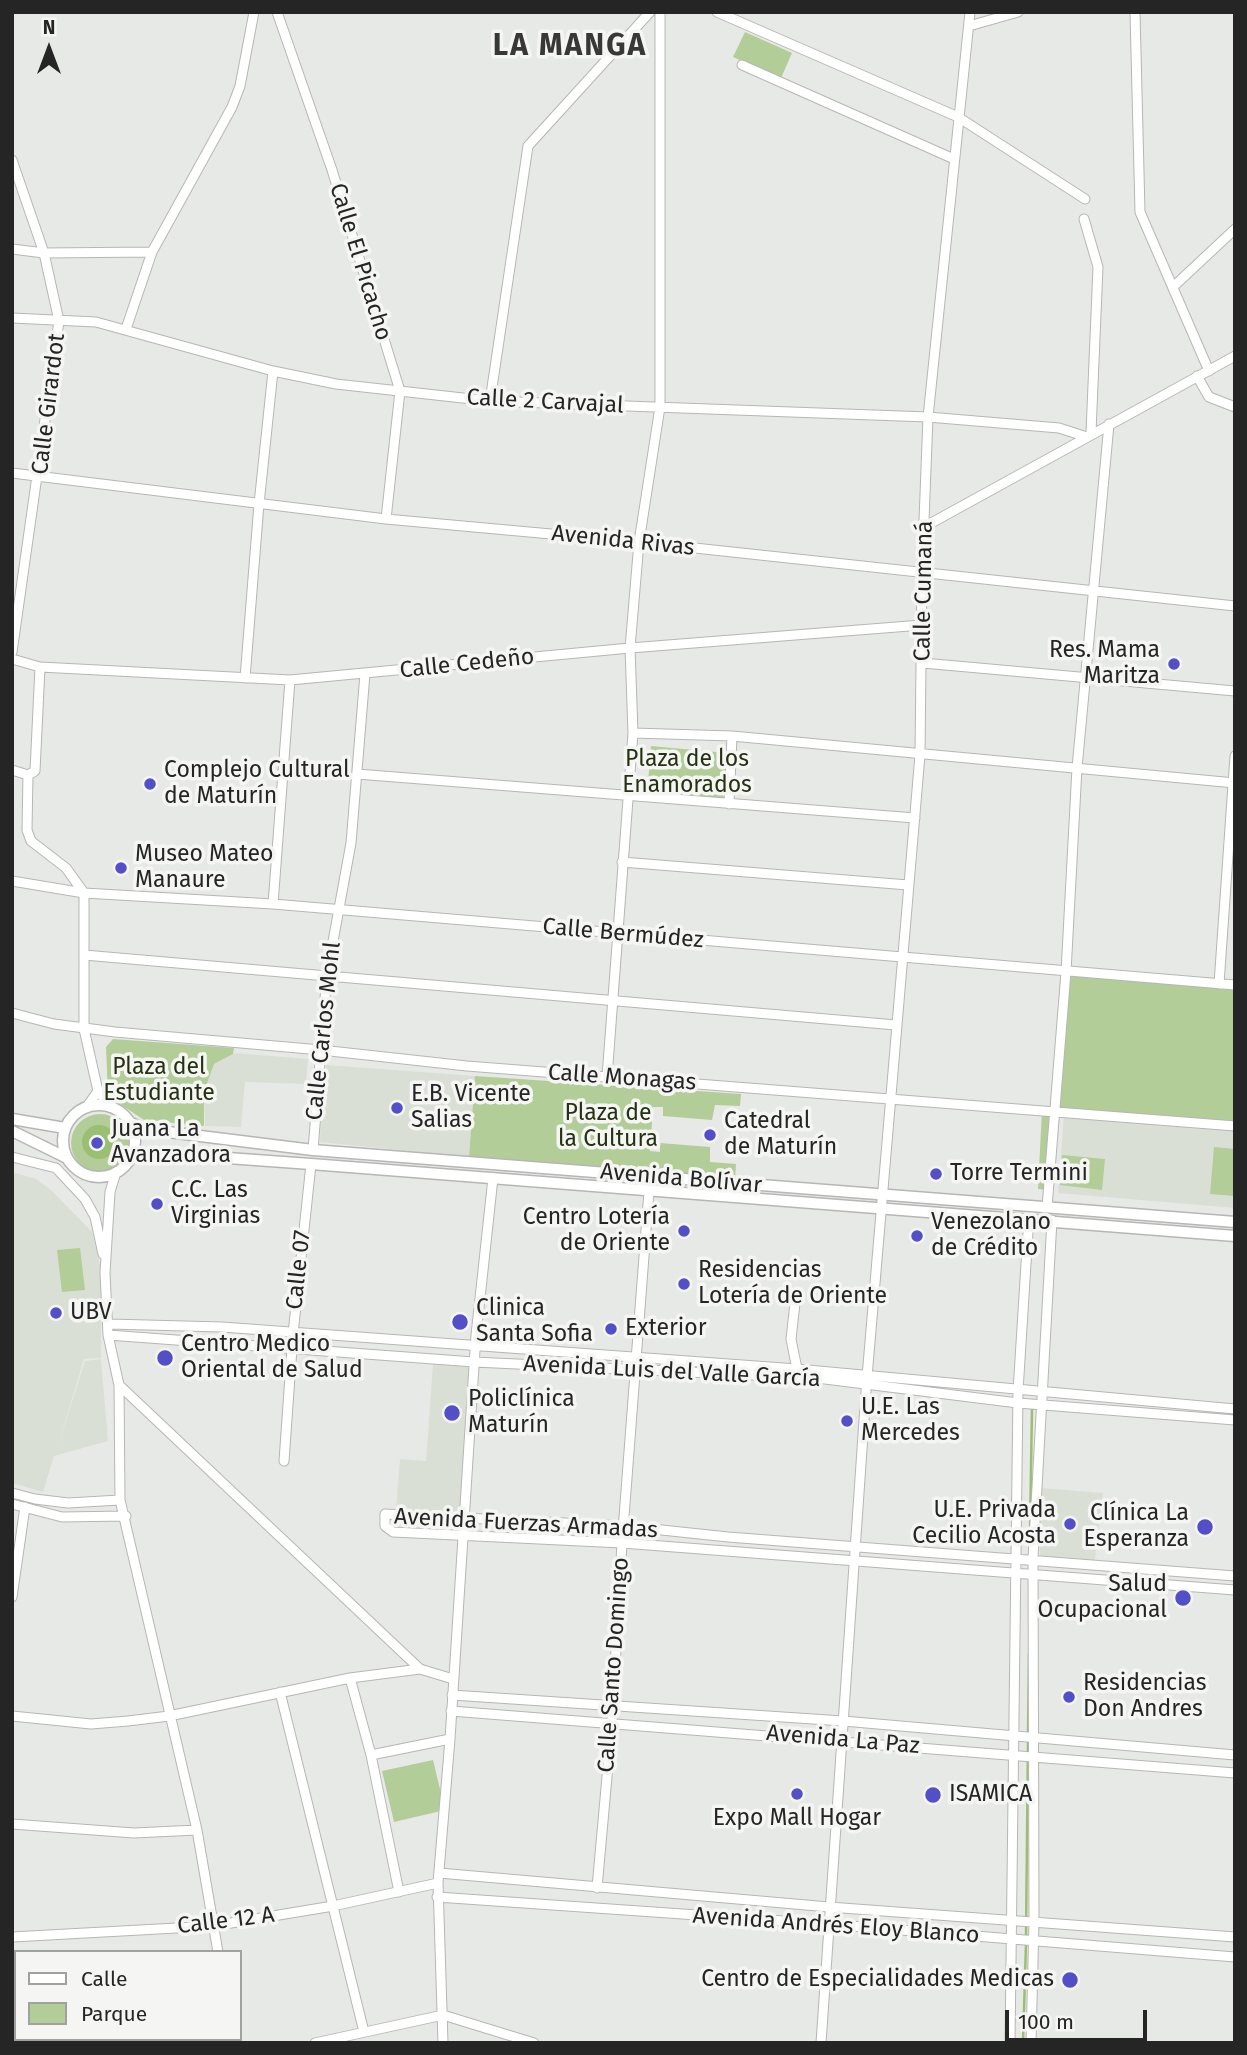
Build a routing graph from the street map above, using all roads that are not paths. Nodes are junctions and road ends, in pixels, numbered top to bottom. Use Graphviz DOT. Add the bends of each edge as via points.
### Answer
graph roads {
  1 [pos="254,12"];
  2 [pos="277,12"];
  3 [pos="650,12"];
  4 [pos="660,12"];
  5 [pos="717,12"];
  6 [pos="970,12"];
  7 [pos="1018,12"];
  8 [pos="1135,12"];
  9 [pos="969,26"];
  10 [pos="742,65"];
  11 [pos="958,117"];
  12 [pos="954,159"];
  13 [pos="12,160"];
  14 [pos="1085,199"];
  15 [pos="1083,219"];
  16 [pos="1235,229"];
  17 [pos="12,249"];
  18 [pos="44,253"];
  19 [pos="152,253"];
  20 [pos="1173,287"];
  21 [pos="12,318"];
  22 [pos="59,321"];
  23 [pos="126,329"];
  24 [pos="1235,356"];
  25 [pos="1209,371"];
  26 [pos="273,372"];
  27 [pos="1197,376"];
  28 [pos="400,391"];
  29 [pos="490,401"];
  30 [pos="1235,407"];
  31 [pos="660,408"];
  32 [pos="928,417"];
  33 [pos="1109,424"];
  34 [pos="1088,434"];
  35 [pos="12,473"];
  36 [pos="39,477"];
  37 [pos="259,504"];
  38 [pos="386,519"];
  39 [pos="924,527"];
  40 [pos="639,542"];
  41 [pos="922,572"];
  42 [pos="1092,589"];
  43 [pos="1235,606"];
  44 [pos="922,625"];
  45 [pos="630,648"];
  46 [pos="12,652"];
  47 [pos="12,659"];
  48 [pos="923,663"];
  49 [pos="40,667"];
  50 [pos="365,674"];
  51 [pos="245,678"];
  52 [pos="1084,679"];
  53 [pos="290,680"];
  54 [pos="1235,691"];
  55 [pos="634,733"];
  56 [pos="732,736"];
  57 [pos="920,754"];
  58 [pos="1235,756"];
  59 [pos="1077,768"];
  60 [pos="12,770"];
  61 [pos="357,774"];
  62 [pos="28,775"];
  63 [pos="1234,782"];
  64 [pos="629,796"];
  65 [pos="729,804"];
  66 [pos="915,818"];
  67 [pos="622,862"];
  68 [pos="12,881"];
  69 [pos="908,885"];
  70 [pos="84,893"];
  71 [pos="273,904"];
  72 [pos="338,912"];
  73 [pos="617,934"];
  74 [pos="84,956"];
  75 [pos="902,956"];
  76 [pos="1066,972"];
  77 [pos="327,974"];
  78 [pos="1219,984"];
  79 [pos="1235,985"];
  80 [pos="613,1003"];
  81 [pos="12,1013"];
  82 [pos="896,1025"];
  83 [pos="85,1029"];
  84 [pos="321,1049"];
  85 [pos="607,1077"];
  86 [pos="98,1091"];
  87 [pos="891,1098"];
  88 [pos="110,1107"];
  89 [pos="86,1108"];
  90 [pos="1054,1111"];
  91 [pos="12,1119"];
  92 [pos="129,1122"];
  93 [pos="1235,1126"];
  94 [pos="65,1128"];
  95 [pos="12,1132"];
  96 [pos="313,1150"];
  97 [pos="132,1154"];
  98 [pos="12,1157"];
  99 [pos="67,1158"];
  100 [pos="311,1164"];
  101 [pos="116,1172"];
  102 [pos="493,1178"];
  103 [pos="649,1191"];
  104 [pos="885,1195"];
  105 [pos="1047,1207"];
  106 [pos="884,1208"];
  107 [pos="1052,1220"];
  108 [pos="1235,1222"];
  109 [pos="1028,1232"];
  110 [pos="1235,1236"];
  111 [pos="106,1273"];
  112 [pos="795,1303"];
  113 [pos="109,1324"];
  114 [pos="293,1334"];
  115 [pos="108,1335"];
  116 [pos="292,1347"];
  117 [pos="475,1348"];
  118 [pos="636,1357"];
  119 [pos="474,1362"];
  120 [pos="797,1369"];
  121 [pos="634,1372"];
  122 [pos="868,1382"];
  123 [pos="119,1385"];
  124 [pos="1018,1391"];
  125 [pos="1040,1393"];
  126 [pos="1018,1404"];
  127 [pos="1039,1405"];
  128 [pos="1235,1409"];
  129 [pos="1235,1420"];
  130 [pos="284,1461"];
  131 [pos="12,1493"];
  132 [pos="120,1500"];
  133 [pos="12,1504"];
  134 [pos="25,1507"];
  135 [pos="126,1516"];
  136 [pos="462,1517"];
  137 [pos="624,1526"];
  138 [pos="461,1535"];
  139 [pos="622,1543"];
  140 [pos="855,1545"];
  141 [pos="1016,1557"];
  142 [pos="1032,1558"];
  143 [pos="854,1562"];
  144 [pos="1016,1574"];
  145 [pos="1032,1574"];
  146 [pos="14,1575"];
  147 [pos="1235,1576"];
  148 [pos="1235,1590"];
  149 [pos="12,1597"];
  150 [pos="420,1669"];
  151 [pos="350,1678"];
  152 [pos="453,1679"];
  153 [pos="280,1692"];
  154 [pos="452,1695"];
  155 [pos="613,1705"];
  156 [pos="451,1710"];
  157 [pos="12,1716"];
  158 [pos="169,1716"];
  159 [pos="612,1721"];
  160 [pos="843,1721"];
  161 [pos="1027,1736"];
  162 [pos="450,1739"];
  163 [pos="842,1740"];
  164 [pos="371,1755"];
  165 [pos="1015,1755"];
  166 [pos="1235,1755"];
  167 [pos="1030,1756"];
  168 [pos="1235,1773"];
  169 [pos="12,1824"];
  170 [pos="197,1829"];
  171 [pos="438,1878"];
  172 [pos="597,1888"];
  173 [pos="399,1892"];
  174 [pos="437,1897"];
  175 [pos="333,1906"];
  176 [pos="829,1907"];
  177 [pos="1012,1920"];
  178 [pos="1033,1921"];
  179 [pos="828,1924"];
  180 [pos="213,1926"];
  181 [pos="12,1937"];
  182 [pos="1235,1937"];
  183 [pos="1012,1939"];
  184 [pos="1032,1941"];
  185 [pos="218,1950"];
  186 [pos="1235,1957"];
  187 [pos="443,2015"];
  188 [pos="364,2032"];
  189 [pos="315,2043"];
  190 [pos="443,2043"];
  191 [pos="534,2043"];
  192 [pos="821,2043"];
  193 [pos="1010,2043"];
  194 [pos="1031,2043"];
  1 -- 19 [label="street" via="232,107"];
  2 -- 28 [label="street, Calle El Picacho" via="332,170"];
  3 -- 29 [label="street" via="527,146"];
  4 -- 31 [label="street"];
  5 -- 11 [label="street"];
  6 -- 9 [label="street, Calle Cumaná"];
  7 -- 9 [label="street"];
  8 -- 20 [label="street" via="1140,212"];
  9 -- 11 [label="street, Calle Cumaná"];
  10 -- 12 [label="street"];
  11 -- 12 [label="street, Calle Cumaná"];
  11 -- 14 [label="street"];
  12 -- 32 [label="street, Calle Cumaná"];
  13 -- 18 [label="street, Calle Girardot"];
  15 -- 34 [label="street" via="1098,267"];
  16 -- 20 [label="street"];
  17 -- 18 [label="street"];
  18 -- 19 [label="street"];
  18 -- 22 [label="street, Calle Girardot"];
  19 -- 23 [label="street"];
  20 -- 25 [label="street"];
  21 -- 22 [label="street, Calle 2 Carvajal"];
  22 -- 23 [label="street, Calle 2 Carvajal"];
  22 -- 36 [label="street, Calle Girardot"];
  23 -- 26 [label="street, Calle 2 Carvajal"];
  24 -- 25 [label="street"];
  25 -- 27 [label="street"];
  26 -- 28 [label="street, Calle 2 Carvajal"];
  26 -- 37 [label="street"];
  27 -- 30 [label="street" via="1209,397"];
  27 -- 33 [label="street"];
  28 -- 29 [label="street, Calle 2 Carvajal"];
  28 -- 38 [label="street, Calle El Picacho"];
  29 -- 31 [label="street, Calle 2 Carvajal"];
  31 -- 32 [label="street, Calle 2 Carvajal"];
  31 -- 40 [label="street"];
  32 -- 34 [label="street, Calle 2 Carvajal"];
  32 -- 39 [label="street, Calle Cumaná"];
  33 -- 34 [label="street"];
  33 -- 42 [label="street"];
  34 -- 39 [label="street"];
  35 -- 36 [label="street, Avenida Rivas"];
  36 -- 37 [label="street, Avenida Rivas"];
  36 -- 46 [label="street, Calle Girardot"];
  37 -- 38 [label="street, Avenida Rivas"];
  37 -- 51 [label="street"];
  38 -- 40 [label="street, Avenida Rivas"];
  39 -- 41 [label="street, Calle Cumaná"];
  40 -- 41 [label="street, Avenida Rivas"];
  40 -- 45 [label="street"];
  41 -- 42 [label="street, Avenida Rivas"];
  41 -- 44 [label="street, Calle Cumaná"];
  42 -- 43 [label="street, Avenida Rivas"];
  42 -- 52 [label="street"];
  44 -- 45 [label="street, Calle Cedeño"];
  44 -- 48 [label="street, Calle Cumaná"];
  45 -- 50 [label="street, Calle Cedeño"];
  45 -- 55 [label="street"];
  47 -- 49 [label="street, Calle Cedeño"];
  48 -- 52 [label="street"];
  48 -- 57 [label="street, Calle Cumaná"];
  49 -- 51 [label="street, Calle Cedeño"];
  49 -- 62 [label="street" via="35,771"];
  50 -- 53 [label="street, Calle Cedeño"];
  50 -- 61 [label="street, Calle Carlos Mohl"];
  51 -- 53 [label="street, Calle Cedeño"];
  52 -- 54 [label="street"];
  52 -- 59 [label="street"];
  53 -- 71 [label="street"];
  55 -- 56 [label="street"];
  55 -- 64 [label="street"];
  56 -- 57 [label="street"];
  56 -- 65 [label="street"];
  57 -- 59 [label="street"];
  57 -- 66 [label="street, Calle Cumaná"];
  58 -- 63 [label="street"];
  59 -- 63 [label="street"];
  59 -- 76 [label="street"];
  60 -- 62 [label="street"];
  61 -- 64 [label="street"];
  61 -- 72 [label="street, Calle Carlos Mohl"];
  62 -- 70 [label="street" via="31,841 65,868"];
  63 -- 78 [label="street"];
  64 -- 65 [label="street"];
  64 -- 67 [label="street"];
  65 -- 66 [label="street"];
  66 -- 69 [label="street, Calle Cumaná"];
  67 -- 69 [label="street"];
  67 -- 73 [label="street"];
  68 -- 70 [label="street, Calle Bermúdez"];
  69 -- 75 [label="street, Calle Cumaná"];
  70 -- 71 [label="street, Calle Bermúdez"];
  70 -- 74 [label="street"];
  71 -- 72 [label="street, Calle Bermúdez"];
  72 -- 73 [label="street, Calle Bermúdez"];
  72 -- 77 [label="street, Calle Carlos Mohl"];
  73 -- 75 [label="street, Calle Bermúdez"];
  73 -- 80 [label="street"];
  74 -- 77 [label="street"];
  74 -- 83 [label="street"];
  75 -- 76 [label="street, Calle Bermúdez"];
  75 -- 82 [label="street, Calle Cumaná"];
  76 -- 78 [label="street, Calle Bermúdez"];
  76 -- 90 [label="street"];
  77 -- 80 [label="street"];
  77 -- 84 [label="street, Calle Carlos Mohl"];
  78 -- 79 [label="street, Calle Bermúdez"];
  80 -- 82 [label="street"];
  80 -- 85 [label="street"];
  81 -- 83 [label="street, Calle Monagas"];
  82 -- 87 [label="street, Calle Cumaná"];
  83 -- 84 [label="street, Calle Monagas"];
  83 -- 86 [label="street"];
  84 -- 85 [label="street, Calle Monagas"];
  84 -- 96 [label="street, Calle Carlos Mohl"];
  85 -- 87 [label="street, Calle Monagas"];
  86 -- 88 [label="street"];
  86 -- 89 [label="street"];
  87 -- 90 [label="street, Calle Monagas"];
  87 -- 104 [label="street, Calle Cumaná"];
  88 -- 89 [label="street"];
  88 -- 92 [label="street"];
  89 -- 94 [label="street"];
  90 -- 93 [label="street, Calle Monagas"];
  90 -- 105 [label="street"];
  91 -- 94 [label="street"];
  92 -- 96 [label="street, Avenida Bolívar" via="144,1129"];
  92 -- 97 [label="street" via="134,1132"];
  94 -- 99 [label="street"];
  95 -- 99 [label="street"];
  96 -- 104 [label="street, Avenida Bolívar"];
  97 -- 100 [label="street, Avenida Bolívar"];
  97 -- 101 [label="street"];
  98 -- 111 [label="street" via="56,1168 85,1199 95,1217"];
  99 -- 101 [label="street" via="83,1174 94,1177"];
  100 -- 102 [label="street, Avenida Bolívar"];
  100 -- 114 [label="street, Calle 07"];
  101 -- 111 [label="street" via="110,1192"];
  102 -- 103 [label="street, Avenida Bolívar"];
  102 -- 117 [label="street"];
  103 -- 106 [label="street, Avenida Bolívar"];
  103 -- 118 [label="street, Calle Santo Domingo"];
  104 -- 105 [label="street, Avenida Bolívar"];
  104 -- 106 [label="street, Calle Cumaná"];
  105 -- 108 [label="street, Avenida Bolívar"];
  106 -- 107 [label="street, Avenida Bolívar"];
  106 -- 122 [label="street, Calle Cumaná"];
  107 -- 110 [label="street, Avenida Bolívar"];
  107 -- 125 [label="street"];
  109 -- 124 [label="street"];
  111 -- 113 [label="street"];
  112 -- 120 [label="street" via="791,1339"];
  113 -- 114 [label="street, Avenida Luis del Valle García"];
  113 -- 115 [label="street"];
  114 -- 116 [label="street, Calle 07"];
  114 -- 117 [label="street, Avenida Luis del Valle García"];
  115 -- 116 [label="street, Avenida Luis del Valle García"];
  115 -- 123 [label="street"];
  116 -- 119 [label="street, Avenida Luis del Valle García"];
  116 -- 130 [label="street, Calle 07"];
  117 -- 118 [label="street, Avenida Luis del Valle García"];
  117 -- 119 [label="street"];
  118 -- 120 [label="street, Avenida Luis del Valle García"];
  118 -- 121 [label="street, Calle Santo Domingo"];
  119 -- 121 [label="street, Avenida Luis del Valle García"];
  119 -- 136 [label="street"];
  120 -- 122 [label="street, Avenida Luis del Valle García"];
  121 -- 122 [label="street, Avenida Luis del Valle García"];
  121 -- 137 [label="street, Calle Santo Domingo"];
  122 -- 124 [label="street, Avenida Luis del Valle García"];
  122 -- 126 [label="street, Avenida Luis del Valle García"];
  122 -- 140 [label="street, Calle Cumaná"];
  123 -- 132 [label="street"];
  123 -- 150 [label="street"];
  124 -- 125 [label="street, Avenida Luis del Valle García"];
  124 -- 126 [label="street"];
  125 -- 127 [label="street"];
  125 -- 128 [label="street, Avenida Luis del Valle García"];
  126 -- 127 [label="street, Avenida Luis del Valle García"];
  126 -- 141 [label="street"];
  127 -- 129 [label="street, Avenida Luis del Valle García"];
  127 -- 142 [label="street"];
  131 -- 132 [label="street" via="68,1503"];
  132 -- 135 [label="street"];
  133 -- 134 [label="street"];
  134 -- 135 [label="street" via="62,1517"];
  134 -- 146 [label="street"];
  135 -- 158 [label="street"];
  136 -- 137 [label="street, Avenida Fuerzas Armadas"];
  136 -- 138 [label="street"];
  136 -- 138 [label="street, Avenida Fuerzas Armadas" via="385,1514 388,1531"];
  137 -- 139 [label="street, Calle Santo Domingo"];
  137 -- 140 [label="street, Avenida Fuerzas Armadas"];
  138 -- 139 [label="street, Avenida Fuerzas Armadas"];
  138 -- 152 [label="street"];
  139 -- 143 [label="street, Avenida Fuerzas Armadas"];
  139 -- 155 [label="street, Calle Santo Domingo"];
  140 -- 141 [label="street, Avenida Fuerzas Armadas"];
  140 -- 143 [label="street, Calle Cumaná"];
  141 -- 142 [label="street, Avenida Fuerzas Armadas"];
  141 -- 144 [label="street"];
  142 -- 145 [label="street"];
  142 -- 147 [label="street, Avenida Fuerzas Armadas"];
  143 -- 144 [label="street, Avenida Fuerzas Armadas"];
  143 -- 160 [label="street, Calle Cumaná"];
  144 -- 145 [label="street, Avenida Fuerzas Armadas"];
  144 -- 161 [label="street"];
  145 -- 148 [label="street, Avenida Fuerzas Armadas"];
  145 -- 161 [label="street"];
  146 -- 149 [label="street"];
  150 -- 151 [label="street"];
  150 -- 152 [label="street"];
  151 -- 153 [label="street"];
  151 -- 164 [label="street"];
  152 -- 154 [label="street"];
  153 -- 158 [label="street"];
  153 -- 175 [label="street"];
  154 -- 155 [label="street, Avenida La Paz"];
  154 -- 156 [label="street"];
  155 -- 159 [label="street, Calle Santo Domingo"];
  155 -- 160 [label="street, Avenida La Paz"];
  156 -- 159 [label="street, Avenida La Paz"];
  156 -- 162 [label="street"];
  157 -- 158 [label="street" via="92,1724"];
  158 -- 170 [label="street"];
  159 -- 163 [label="street, Avenida La Paz"];
  159 -- 172 [label="street, Calle Santo Domingo"];
  160 -- 161 [label="street, Avenida La Paz"];
  160 -- 163 [label="street, Calle Cumaná"];
  161 -- 165 [label="street"];
  161 -- 166 [label="street, Avenida La Paz"];
  161 -- 167 [label="street"];
  162 -- 164 [label="street"];
  162 -- 171 [label="street"];
  163 -- 165 [label="street, Avenida La Paz"];
  163 -- 176 [label="street, Calle Cumaná"];
  164 -- 173 [label="street"];
  165 -- 167 [label="street, Avenida La Paz"];
  165 -- 177 [label="street"];
  167 -- 168 [label="street, Avenida La Paz"];
  167 -- 178 [label="street"];
  169 -- 170 [label="street" via="149,1834"];
  170 -- 180 [label="street"];
  171 -- 172 [label="street, Avenida Andrés Eloy Blanco"];
  171 -- 173 [label="street, Calle 12 A"];
  171 -- 174 [label="street"];
  172 -- 176 [label="street, Avenida Andrés Eloy Blanco"];
  173 -- 175 [label="street, Calle 12 A"];
  174 -- 179 [label="street, Avenida Andrés Eloy Blanco"];
  174 -- 187 [label="street"];
  175 -- 180 [label="street, Calle 12 A"];
  175 -- 188 [label="street"];
  176 -- 177 [label="street, Avenida Andrés Eloy Blanco"];
  176 -- 179 [label="street, Calle Cumaná"];
  177 -- 178 [label="street, Avenida Andrés Eloy Blanco"];
  177 -- 183 [label="street"];
  178 -- 182 [label="street, Avenida Andrés Eloy Blanco"];
  178 -- 184 [label="street"];
  179 -- 183 [label="street, Avenida Andrés Eloy Blanco"];
  179 -- 192 [label="street, Calle Cumaná"];
  180 -- 181 [label="street, Calle 12 A"];
  180 -- 185 [label="street"];
  183 -- 184 [label="street, Avenida Andrés Eloy Blanco"];
  183 -- 193 [label="street"];
  184 -- 186 [label="street, Avenida Andrés Eloy Blanco"];
  184 -- 194 [label="street"];
  187 -- 188 [label="street"];
  187 -- 190 [label="street"];
  187 -- 191 [label="street"];
  188 -- 189 [label="street"];
}
